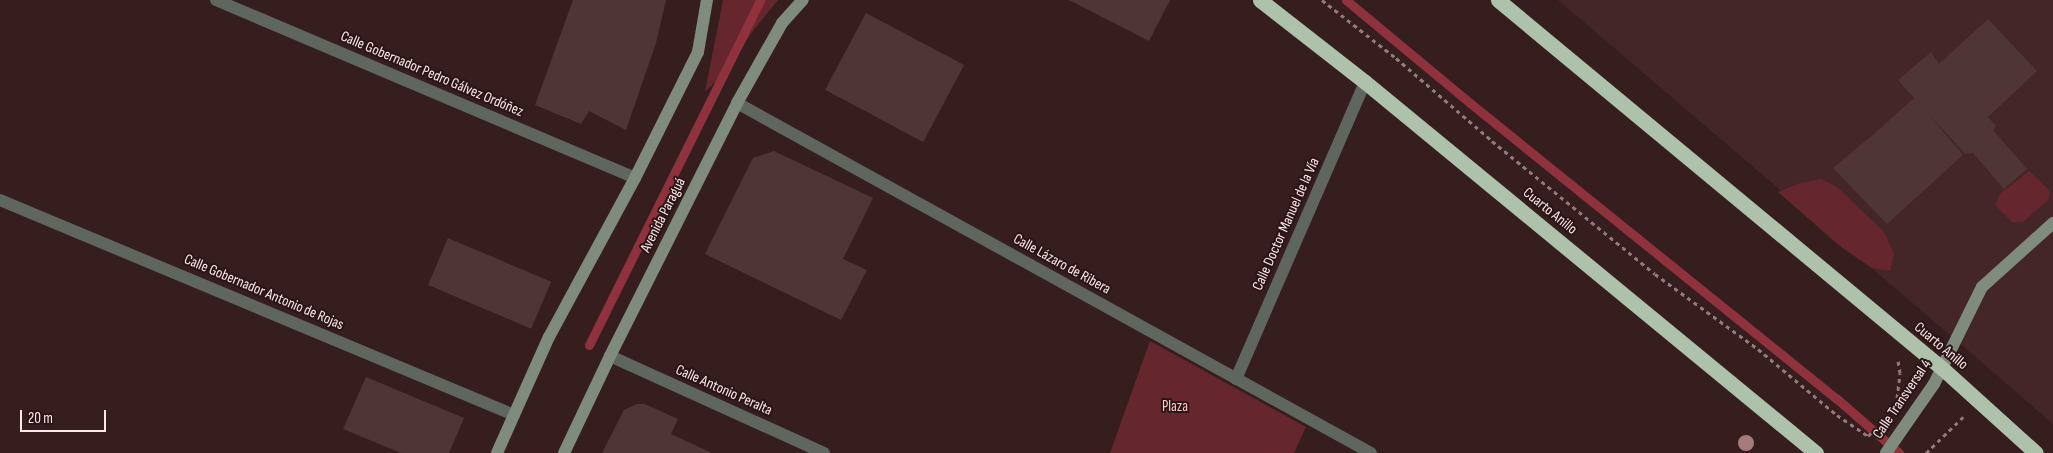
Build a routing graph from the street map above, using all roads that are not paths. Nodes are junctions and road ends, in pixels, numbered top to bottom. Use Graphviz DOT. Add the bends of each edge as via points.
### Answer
graph roads {
  1 [pos="216,0"];
  2 [pos="707,0"];
  3 [pos="803,0"];
  4 [pos="1260,0"];
  5 [pos="1498,0"];
  6 [pos="1365,82"];
  7 [pos="737,103"];
  8 [pos="635,178"];
  9 [pos="0,200"];
  10 [pos="2053,223"];
  11 [pos="610,356"];
  12 [pos="1943,369"];
  13 [pos="1236,379"];
  14 [pos="514,415"];
  15 [pos="1802,448"];
  16 [pos="1887,452"];
  17 [pos="497,453"];
  18 [pos="564,453"];
  19 [pos="824,453"];
  20 [pos="1372,453"];
  21 [pos="1816,453"];
  22 [pos="2036,453"];
  1 -- 8 [label="street, Calle Gobernador Pedro Gálvez Ordóñez"];
  2 -- 8 [label="main road" via="698,52"];
  3 -- 7 [label="main road, Avenida Paraguá" via="782,23"];
  4 -- 6 [label="highway, Cuarto Anillo"];
  5 -- 12 [label="highway, Cuarto Anillo"];
  6 -- 13 [label="street, Calle Doctor Manuel de la Vía"];
  6 -- 15 [label="highway, Cuarto Anillo"];
  7 -- 11 [label="main road, Avenida Paraguá"];
  7 -- 13 [label="street, Calle Lázaro de Ribera"];
  8 -- 14 [label="main road" via="549,336"];
  9 -- 14 [label="street, Calle Gobernador Antonio de Rojas"];
  10 -- 12 [label="main road, Calle Transversal 4" via="1982,286"];
  11 -- 18 [label="main road, Avenida Paraguá"];
  11 -- 19 [label="street, Calle Antonio Peralta"];
  12 -- 16 [label="main road, Calle Transversal 4"];
  12 -- 22 [label="highway, Cuarto Anillo"];
  13 -- 20 [label="street, Calle Lázaro de Ribera"];
  14 -- 17 [label="main road"];
  15 -- 21 [label="highway, Cuarto Anillo"];
}
